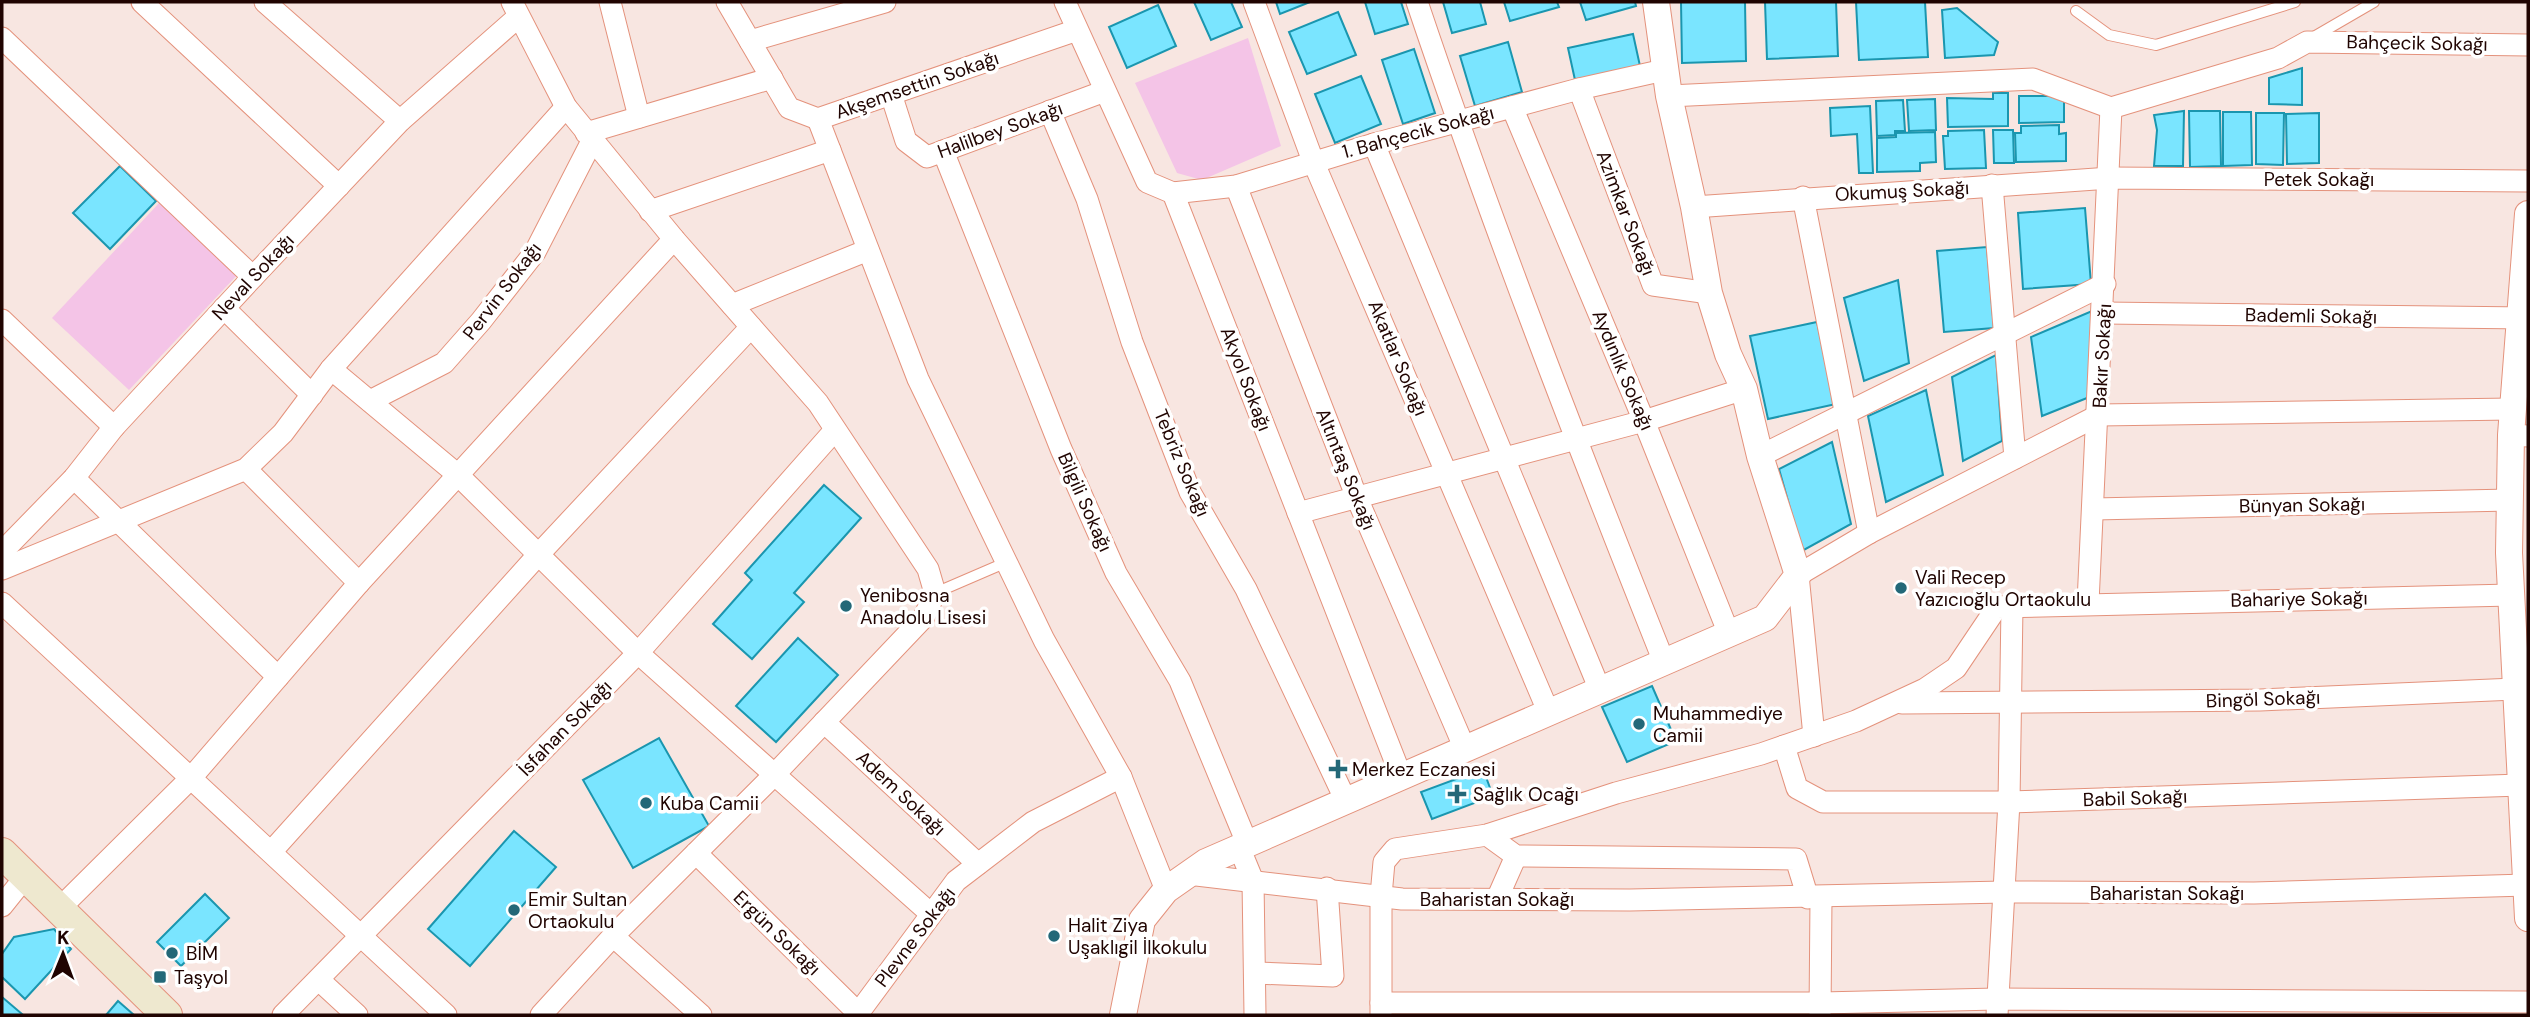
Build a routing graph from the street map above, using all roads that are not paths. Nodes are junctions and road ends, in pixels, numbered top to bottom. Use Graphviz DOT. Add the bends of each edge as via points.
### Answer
graph roads {
  1 [pos="142,2"];
  2 [pos="265,2"];
  3 [pos="610,2"];
  4 [pos="727,2"];
  5 [pos="885,2"];
  6 [pos="1065,2"];
  7 [pos="1254,2"];
  8 [pos="1418,2"];
  9 [pos="1656,2"];
  10 [pos="2295,2"];
  11 [pos="2374,2"];
  12 [pos="515,9"];
  13 [pos="2076,11"];
  14 [pos="1077,30"];
  15 [pos="2,38"];
  16 [pos="750,41"];
  17 [pos="2307,41"];
  18 [pos="2528,45"];
  19 [pos="772,78"];
  20 [pos="1667,83"];
  21 [pos="1579,89"];
  22 [pos="1105,90"];
  23 [pos="891,94"];
  24 [pos="566,107"];
  25 [pos="1512,107"];
  26 [pos="2111,108"];
  27 [pos="1049,111"];
  28 [pos="639,117"];
  29 [pos="818,119"];
  30 [pos="400,121"];
  31 [pos="1458,122"];
  32 [pos="589,137"];
  33 [pos="1374,144"];
  34 [pos="830,150"];
  35 [pos="943,151"];
  36 [pos="1313,161"];
  37 [pos="2110,178"];
  38 [pos="2528,181"];
  39 [pos="1992,185"];
  40 [pos="339,186"];
  41 [pos="1236,186"];
  42 [pos="1173,193"];
  43 [pos="1803,197"];
  44 [pos="1694,207"];
  45 [pos="650,211"];
  46 [pos="2528,214"];
  47 [pos="674,239"];
  48 [pos="868,250"];
  49 [pos="253,277"];
  50 [pos="2105,284"];
  51 [pos="1709,293"];
  52 [pos="732,304"];
  53 [pos="224,308"];
  54 [pos="2104,313"];
  55 [pos="2524,318"];
  56 [pos="2,320"];
  57 [pos="751,327"];
  58 [pos="2006,333"];
  59 [pos="331,369"];
  60 [pos="1744,389"];
  61 [pos="312,395"];
  62 [pos="370,401"];
  63 [pos="1845,411"];
  64 [pos="2099,415"];
  65 [pos="1644,421"];
  66 [pos="114,427"];
  67 [pos="2517,427"];
  68 [pos="835,430"];
  69 [pos="1575,440"];
  70 [pos="1760,456"];
  71 [pos="2015,458"];
  72 [pos="1504,459"];
  73 [pos="246,469"];
  74 [pos="1447,473"];
  75 [pos="458,475"];
  76 [pos="74,478"];
  77 [pos="1357,498"];
  78 [pos="2510,500"];
  79 [pos="2094,509"];
  80 [pos="1298,513"];
  81 [pos="120,521"];
  82 [pos="1869,533"];
  83 [pos="2,552"];
  84 [pos="2519,553"];
  85 [pos="538,555"];
  86 [pos="1007,562"];
  87 [pos="2,569"];
  88 [pos="1798,575"];
  89 [pos="359,583"];
  90 [pos="935,593"];
  91 [pos="2511,594"];
  92 [pos="2,603"];
  93 [pos="2088,603"];
  94 [pos="2012,606"];
  95 [pos="1729,634"];
  96 [pos="638,653"];
  97 [pos="1664,662"];
  98 [pos="278,677"];
  99 [pos="2519,680"];
  100 [pos="1600,690"];
  101 [pos="1894,703"];
  102 [pos="2011,704"];
  103 [pos="1548,711"];
  104 [pos="824,722"];
  105 [pos="1814,736"];
  106 [pos="1784,746"];
  107 [pos="1465,749"];
  108 [pos="774,775"];
  109 [pos="1401,776"];
  110 [pos="1121,777"];
  111 [pos="191,778"];
  112 [pos="2523,795"];
  113 [pos="1346,801"];
  114 [pos="2009,803"];
  115 [pos="1487,835"];
  116 [pos="1243,845"];
  117 [pos="271,852"];
  118 [pos="2,853"];
  119 [pos="696,853"];
  120 [pos="1516,856"];
  121 [pos="978,864"];
  122 [pos="1188,874"];
  123 [pos="26,876"];
  124 [pos="1253,881"];
  125 [pos="2526,885"];
  126 [pos="1327,888"];
  127 [pos="1166,890"];
  128 [pos="2004,892"];
  129 [pos="1381,896"];
  130 [pos="1814,898"];
  131 [pos="1497,899"];
  132 [pos="2,906"];
  133 [pos="60,908"];
  134 [pos="931,914"];
  135 [pos="2528,918"];
  136 [pos="363,936"];
  137 [pos="613,936"];
  138 [pos="1256,974"];
  139 [pos="319,980"];
  140 [pos="2528,1002"];
  141 [pos="1997,1007"];
  142 [pos="1381,1009"];
  143 [pos="1821,1009"];
  144 [pos="858,1014"];
  145 [pos="167,1015"];
  146 [pos="283,1015"];
  147 [pos="357,1015"];
  148 [pos="446,1015"];
  149 [pos="541,1015"];
  150 [pos="701,1015"];
  151 [pos="1123,1015"];
  152 [pos="1255,1015"];
  1 -- 40 [label="street"];
  2 -- 30 [label="street"];
  3 -- 28 [label="street"];
  4 -- 16 [label="street, Akşemsettin Sokağı"];
  5 -- 16 [label="street"];
  6 -- 14 [label="street"];
  7 -- 36 [label="street, Akatlar Sokağı"];
  8 -- 31 [label="street"];
  9 -- 20 [label="street"];
  10 -- 13 [label="lane" via="2156,45 2109,35"];
  11 -- 17 [label="lane"];
  12 -- 24 [label="street"];
  12 -- 30 [label="street, Neval Sokağı"];
  14 -- 22 [label="street"];
  14 -- 23 [label="street, Akşemsettin Sokağı"];
  15 -- 49 [label="street"];
  16 -- 19 [label="street, Akşemsettin Sokağı"];
  17 -- 18 [label="street, Bahçecik Sokağı"];
  17 -- 26 [label="street" via="2278,58"];
  19 -- 28 [label="street"];
  19 -- 29 [label="street, Akşemsettin Sokağı" via="789,108"];
  20 -- 21 [label="street, 1. Bahçecik Sokağı"];
  20 -- 26 [label="street, 1. Bahçecik Sokağı" via="2033,79"];
  20 -- 44 [label="street"];
  21 -- 25 [label="street, 1. Bahçecik Sokağı"];
  21 -- 51 [label="street, Azimkar Sokağı" via="1653,285"];
  22 -- 27 [label="street, Halilbey Sokağı"];
  22 -- 42 [label="street" via="1147,182"];
  23 -- 29 [label="street, Akşemsettin Sokağı"];
  23 -- 35 [label="street, Halilbey Sokağı" via="906,141 927,157"];
  24 -- 32 [label="street"];
  24 -- 59 [label="street"];
  25 -- 31 [label="street, 1. Bahçecik Sokağı"];
  25 -- 65 [label="street, Aydınlık Sokağı"];
  26 -- 37 [label="street, Bakır Sokağı"];
  27 -- 35 [label="street, Halilbey Sokağı"];
  27 -- 113 [label="street, Tebriz Sokağı" via="1087,199 1132,342 1190,492 1246,589"];
  28 -- 32 [label="street"];
  29 -- 34 [label="street"];
  30 -- 40 [label="street, Neval Sokağı"];
  31 -- 33 [label="street, 1. Bahçecik Sokağı"];
  31 -- 69 [label="street"];
  32 -- 45 [label="street"];
  32 -- 62 [label="street, Pervin Sokağı" via="535,252 481,321 444,363"];
  33 -- 36 [label="street, 1. Bahçecik Sokağı"];
  33 -- 72 [label="street"];
  34 -- 45 [label="street"];
  34 -- 48 [label="street"];
  35 -- 116 [label="street, Bilgili Sokağı" via="1061,449 1116,573 1180,681"];
  36 -- 41 [label="street, 1. Bahçecik Sokağı"];
  36 -- 74 [label="street, Akatlar Sokağı"];
  37 -- 38 [label="street, Petek Sokağı"];
  37 -- 39 [label="street, Okumuş Sokağı"];
  37 -- 50 [label="street, Bakır Sokağı"];
  39 -- 43 [label="street, Okumuş Sokağı"];
  39 -- 58 [label="street"];
  40 -- 49 [label="street, Neval Sokağı"];
  41 -- 42 [label="street, 1. Bahçecik Sokağı"];
  41 -- 77 [label="street, Altıntaş Sokağı"];
  42 -- 80 [label="street, Akyol Sokağı"];
  43 -- 44 [label="street, Okumuş Sokağı"];
  43 -- 63 [label="street"];
  44 -- 51 [label="street"];
  45 -- 47 [label="street"];
  46 -- 55 [label="street"];
  47 -- 52 [label="street"];
  47 -- 75 [label="street"];
  48 -- 52 [label="street"];
  48 -- 86 [label="street" via="918,379"];
  49 -- 53 [label="street, Neval Sokağı"];
  50 -- 54 [label="street, Bakır Sokağı"];
  50 -- 58 [label="street"];
  51 -- 60 [label="street"];
  52 -- 57 [label="street"];
  53 -- 61 [label="street"];
  53 -- 66 [label="street, Neval Sokağı"];
  54 -- 55 [label="street, Bademli Sokağı"];
  54 -- 64 [label="street, Bakır Sokağı"];
  55 -- 67 [label="street"];
  56 -- 66 [label="street"];
  57 -- 68 [label="street" via="818,403"];
  57 -- 85 [label="street"];
  58 -- 63 [label="street"];
  58 -- 71 [label="street"];
  59 -- 61 [label="street"];
  59 -- 62 [label="street"];
  60 -- 65 [label="street"];
  60 -- 70 [label="street"];
  61 -- 73 [label="street" via="283,433"];
  62 -- 75 [label="street"];
  63 -- 70 [label="street"];
  63 -- 82 [label="street"];
  64 -- 67 [label="street"];
  64 -- 71 [label="street"];
  64 -- 79 [label="street, Bakır Sokağı"];
  65 -- 69 [label="street"];
  65 -- 95 [label="street, Aydınlık Sokağı"];
  66 -- 76 [label="street, Neval Sokağı"];
  67 -- 78 [label="street"];
  68 -- 90 [label="street" via="928,569"];
  68 -- 96 [label="street, İsfahan Sokağı"];
  69 -- 72 [label="street"];
  69 -- 97 [label="street"];
  70 -- 88 [label="street"];
  71 -- 82 [label="street"];
  72 -- 74 [label="street"];
  72 -- 100 [label="street"];
  73 -- 81 [label="street"];
  73 -- 89 [label="street"];
  74 -- 77 [label="street"];
  74 -- 103 [label="street, Akatlar Sokağı"];
  75 -- 85 [label="street"];
  75 -- 89 [label="street"];
  76 -- 81 [label="street"];
  76 -- 83 [label="street, Neval Sokağı"];
  77 -- 80 [label="street"];
  77 -- 107 [label="street, Altıntaş Sokağı"];
  78 -- 79 [label="street, Bünyan Sokağı"];
  78 -- 84 [label="street"];
  79 -- 93 [label="street, Bakır Sokağı"];
  80 -- 109 [label="street, Akyol Sokağı"];
  81 -- 87 [label="street"];
  81 -- 98 [label="street"];
  82 -- 88 [label="street"];
  84 -- 91 [label="street"];
  85 -- 96 [label="street"];
  85 -- 117 [label="street"];
  86 -- 90 [label="lane"];
  86 -- 110 [label="street"];
  88 -- 95 [label="street" via="1765,618"];
  88 -- 105 [label="street"];
  89 -- 98 [label="street"];
  90 -- 104 [label="street" via="924,617"];
  91 -- 93 [label="street, Bahariye Sokağı"];
  91 -- 99 [label="street"];
  92 -- 111 [label="street"];
  93 -- 94 [label="street, Bahariye Sokağı"];
  94 -- 101 [label="street" via="1997,607 1956,668"];
  94 -- 102 [label="street"];
  95 -- 97 [label="street"];
  96 -- 108 [label="street"];
  96 -- 136 [label="street, İsfahan Sokağı"];
  97 -- 100 [label="street"];
  98 -- 111 [label="street"];
  99 -- 102 [label="street, Bingöl Sokağı" via="2260,700"];
  99 -- 112 [label="street"];
  100 -- 103 [label="street"];
  101 -- 102 [label="street, Bingöl Sokağı"];
  101 -- 105 [label="street"];
  102 -- 114 [label="street"];
  103 -- 107 [label="street"];
  104 -- 108 [label="street"];
  104 -- 121 [label="street, Adem Sokağı"];
  105 -- 106 [label="street"];
  106 -- 114 [label="street, Babil Sokağı" via="1797,788 1823,802"];
  106 -- 115 [label="street"];
  107 -- 109 [label="street"];
  108 -- 119 [label="street"];
  108 -- 134 [label="street"];
  109 -- 113 [label="street"];
  110 -- 121 [label="street, Plevne Sokağı" via="1033,822"];
  110 -- 127 [label="street"];
  111 -- 117 [label="street"];
  111 -- 133 [label="street"];
  112 -- 114 [label="street, Babil Sokağı"];
  112 -- 125 [label="street"];
  113 -- 116 [label="street"];
  114 -- 128 [label="street"];
  115 -- 120 [label="street"];
  115 -- 129 [label="street" via="1395,849 1384,862"];
  116 -- 122 [label="street"];
  116 -- 124 [label="street, Bilgili Sokağı"];
  117 -- 136 [label="street"];
  118 -- 123 [label="main road"];
  119 -- 137 [label="street"];
  119 -- 144 [label="street, Ergün Sokağı"];
  120 -- 130 [label="street" via="1796,859"];
  120 -- 131 [label="street"];
  121 -- 134 [label="street, Plevne Sokağı" via="956,881"];
  122 -- 124 [label="street, Baharistan Sokağı"];
  122 -- 127 [label="street"];
  123 -- 132 [label="street"];
  123 -- 133 [label="main road"];
  124 -- 126 [label="street, Baharistan Sokağı"];
  124 -- 138 [label="street, Bilgili Sokağı"];
  125 -- 128 [label="street, Baharistan Sokağı" via="2254,893"];
  125 -- 135 [label="street"];
  126 -- 129 [label="street, Baharistan Sokağı"];
  126 -- 138 [label="street" via="1333,976"];
  127 -- 151 [label="street" via="1142,920"];
  128 -- 130 [label="street, Baharistan Sokağı"];
  128 -- 141 [label="street"];
  129 -- 131 [label="street, Baharistan Sokağı"];
  129 -- 142 [label="street"];
  130 -- 131 [label="street, Baharistan Sokağı"];
  130 -- 143 [label="street"];
  133 -- 145 [label="main road"];
  134 -- 144 [label="street, Plevne Sokağı"];
  136 -- 139 [label="street, İsfahan Sokağı"];
  136 -- 148 [label="street"];
  137 -- 149 [label="street"];
  137 -- 150 [label="street"];
  138 -- 152 [label="street, Bilgili Sokağı"];
  139 -- 146 [label="street, İsfahan Sokağı"];
  139 -- 147 [label="street"];
  140 -- 141 [label="street"];
  141 -- 143 [label="street"];
  142 -- 143 [label="street"];
}
